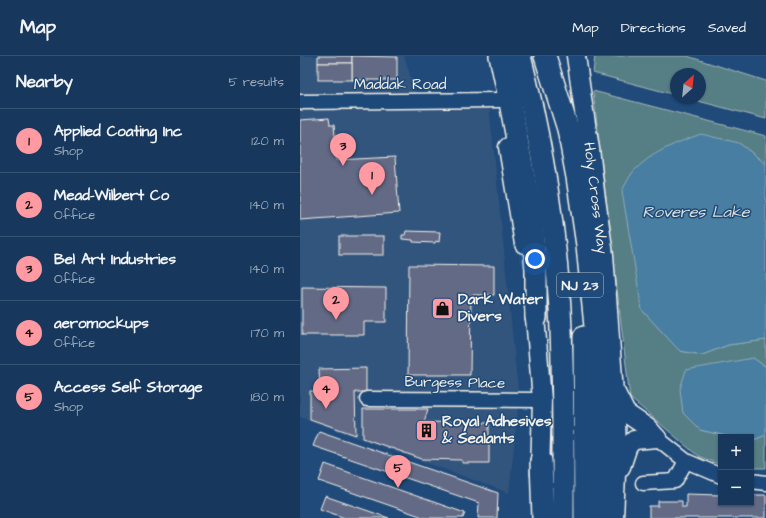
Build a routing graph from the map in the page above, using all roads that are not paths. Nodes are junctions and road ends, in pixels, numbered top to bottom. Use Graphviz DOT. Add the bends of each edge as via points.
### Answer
graph roads {
  1 [pos="489,56"];
  2 [pos="500,56"];
  3 [pos="520,56"];
  4 [pos="543,56"];
  5 [pos="576,56"];
  6 [pos="500,100"];
  7 [pos="300,102"];
  8 [pos="536,318"];
  9 [pos="614,388"];
  10 [pos="367,399"];
  11 [pos="542,400"];
  12 [pos="657,438"];
  13 [pos="541,461"];
  14 [pos="686,461"];
  15 [pos="718,475"];
  16 [pos="754,482"];
  17 [pos="643,483"];
  18 [pos="766,483"];
  19 [pos="615,496"];
  20 [pos="535,518"];
  21 [pos="543,518"];
  22 [pos="563,518"];
  23 [pos="585,518"];
  24 [pos="604,518"];
  25 [pos="614,518"];
  1 -- 6 [label="main road"];
  2 -- 8 [label="highway" via="530,208 536,269"];
  3 -- 22 [label="highway, NJ 23" via="544,172 558,275 562,364"];
  4 -- 23 [label="highway, NJ 23" via="566,170 579,274 584,344"];
  4 -- 24 [label="highway" via="568,128 587,245 599,367"];
  5 -- 9 [label="main road, Holy Cross Way" via="604,255"];
  6 -- 7 [label="lane, Maddak Road"];
  6 -- 8 [label="main road"];
  8 -- 11 [label="main road"];
  9 -- 12 [label="main road" via="626,413 648,428"];
  9 -- 19 [label="main road, Holy Cross Way"];
  10 -- 11 [label="lane, Burgess Place"];
  11 -- 13 [label="main road"];
  12 -- 14 [label="lane"];
  12 -- 19 [label="main road" via="634,440 628,446"];
  13 -- 20 [label="main road"];
  13 -- 21 [label="highway"];
  14 -- 15 [label="lane"];
  14 -- 17 [label="lane" via="675,481"];
  16 -- 18 [label="lane"];
  19 -- 25 [label="main road"];
}
